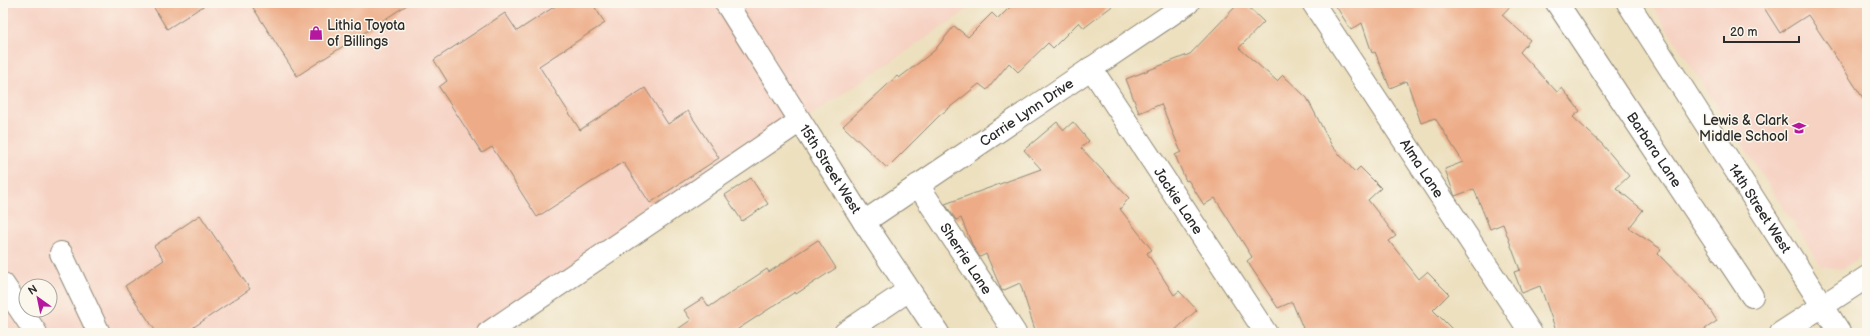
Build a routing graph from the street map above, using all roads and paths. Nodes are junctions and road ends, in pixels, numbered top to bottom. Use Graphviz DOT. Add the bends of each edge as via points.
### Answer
graph roads {
  1 [pos="726,3"];
  2 [pos="1188,3"];
  3 [pos="1313,3"];
  4 [pos="1557,3"];
  5 [pos="1628,3"];
  6 [pos="1091,68"];
  7 [pos="800,121"];
  8 [pos="918,185"];
  9 [pos="864,222"];
  10 [pos="60,253"];
  11 [pos="1867,277"];
  12 [pos="3,284"];
  13 [pos="909,290"];
  14 [pos="1752,296"];
  15 [pos="1823,306"];
  16 [pos="36,333"];
  17 [pos="99,333"];
  18 [pos="488,333"];
  19 [pos="845,333"];
  20 [pos="938,333"];
  21 [pos="1015,333"];
  22 [pos="1266,333"];
  23 [pos="1531,333"];
  24 [pos="1781,333"];
  25 [pos="1840,333"];
  1 -- 7 [label="street, 15th Street West"];
  2 -- 6 [label="street, Carrie Lynn Drive"];
  3 -- 23 [label="street, Alma Lane"];
  4 -- 14 [label="street, Barbara Lane"];
  5 -- 15 [label="street, 14th Street West"];
  6 -- 8 [label="street, Carrie Lynn Drive"];
  6 -- 22 [label="street, Jackie Lane"];
  7 -- 9 [label="street, 15th Street West"];
  7 -- 18 [label="street"];
  8 -- 9 [label="street, Carrie Lynn Drive"];
  8 -- 21 [label="street, Sherrie Lane"];
  9 -- 13 [label="street, 15th Street West"];
  10 -- 17 [label="street"];
  11 -- 15 [label="street"];
  12 -- 16 [label="street"];
  13 -- 19 [label="street"];
  13 -- 20 [label="street, 15th Street West"];
  15 -- 24 [label="street"];
  15 -- 25 [label="street, 14th Street West"];
}
